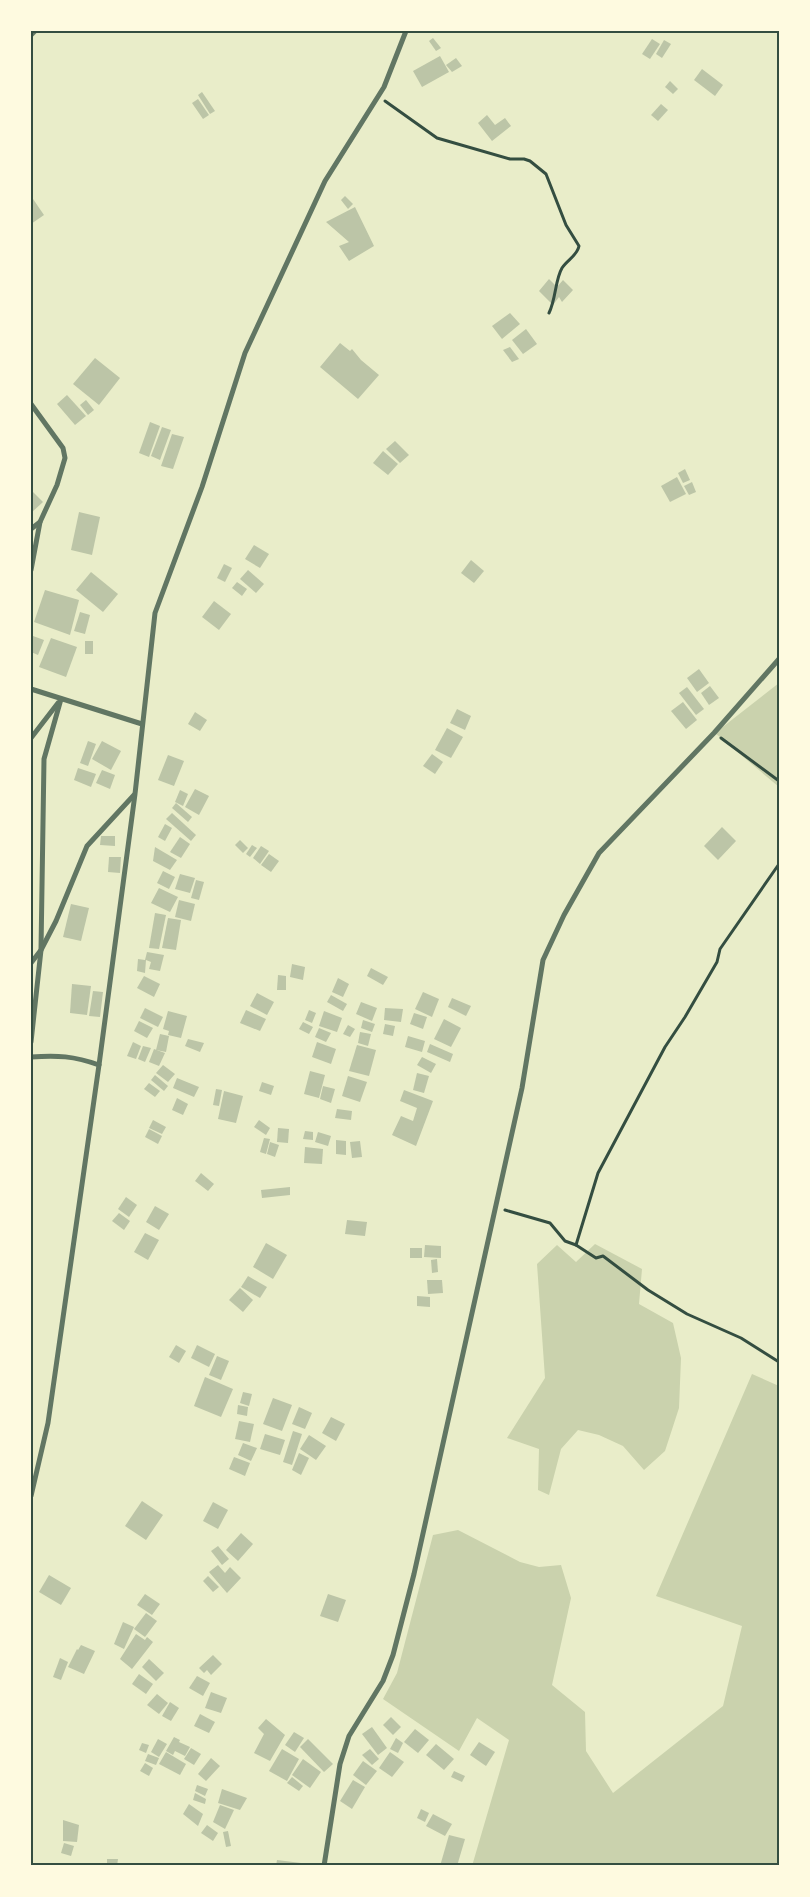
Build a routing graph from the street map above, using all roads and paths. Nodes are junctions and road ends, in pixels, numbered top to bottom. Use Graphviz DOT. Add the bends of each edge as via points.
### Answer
graph roads {
  1 [pos="35,31"];
  2 [pos="406,31"];
  3 [pos="31,34"];
  4 [pos="378,96"];
  5 [pos="548,313"];
  6 [pos="31,404"];
  7 [pos="40,522"];
  8 [pos="31,529"];
  9 [pos="31,570"];
  10 [pos="779,659"];
  11 [pos="31,689"];
  12 [pos="61,699"];
  13 [pos="142,724"];
  14 [pos="714,733"];
  15 [pos="31,738"];
  16 [pos="779,781"];
  17 [pos="135,794"];
  18 [pos="779,864"];
  19 [pos="41,950"];
  20 [pos="31,963"];
  21 [pos="31,1042"];
  22 [pos="31,1057"];
  23 [pos="99,1065"];
  24 [pos="496,1207"];
  25 [pos="576,1245"];
  26 [pos="779,1362"];
  27 [pos="31,1496"];
  28 [pos="324,1866"];
  1 -- 3 [label="street"];
  2 -- 4 [label="street"];
  4 -- 5 [label="path" via="437,138 510,159 524,159 546,174 566,225 579,246 578,252 561,269"];
  4 -- 13 [label="street" via="325,181 245,353 202,487 155,613"];
  6 -- 7 [label="street" via="63,448 65,458 57,486"];
  7 -- 8 [label="street"];
  7 -- 9 [label="street"];
  10 -- 14 [label="street"];
  11 -- 12 [label="street"];
  12 -- 13 [label="street"];
  12 -- 15 [label="street"];
  12 -- 19 [label="street" via="44,759"];
  13 -- 17 [label="street"];
  14 -- 16 [label="path"];
  14 -- 24 [label="street" via="599,853 543,960 522,1088"];
  17 -- 19 [label="street" via="87,846"];
  17 -- 23 [label="street"];
  18 -- 25 [label="path" via="720,949 717,962 665,1047 598,1173"];
  19 -- 20 [label="street"];
  19 -- 21 [label="street"];
  22 -- 23 [label="street" via="56,1055 80,1058"];
  23 -- 27 [label="street" via="48,1423"];
  24 -- 25 [label="path" via="550,1223 565,1241"];
  24 -- 28 [label="street" via="393,1655 383,1681 350,1736 340,1764"];
  25 -- 26 [label="path" via="596,1258 604,1256 648,1290 687,1314 741,1338"];
}
